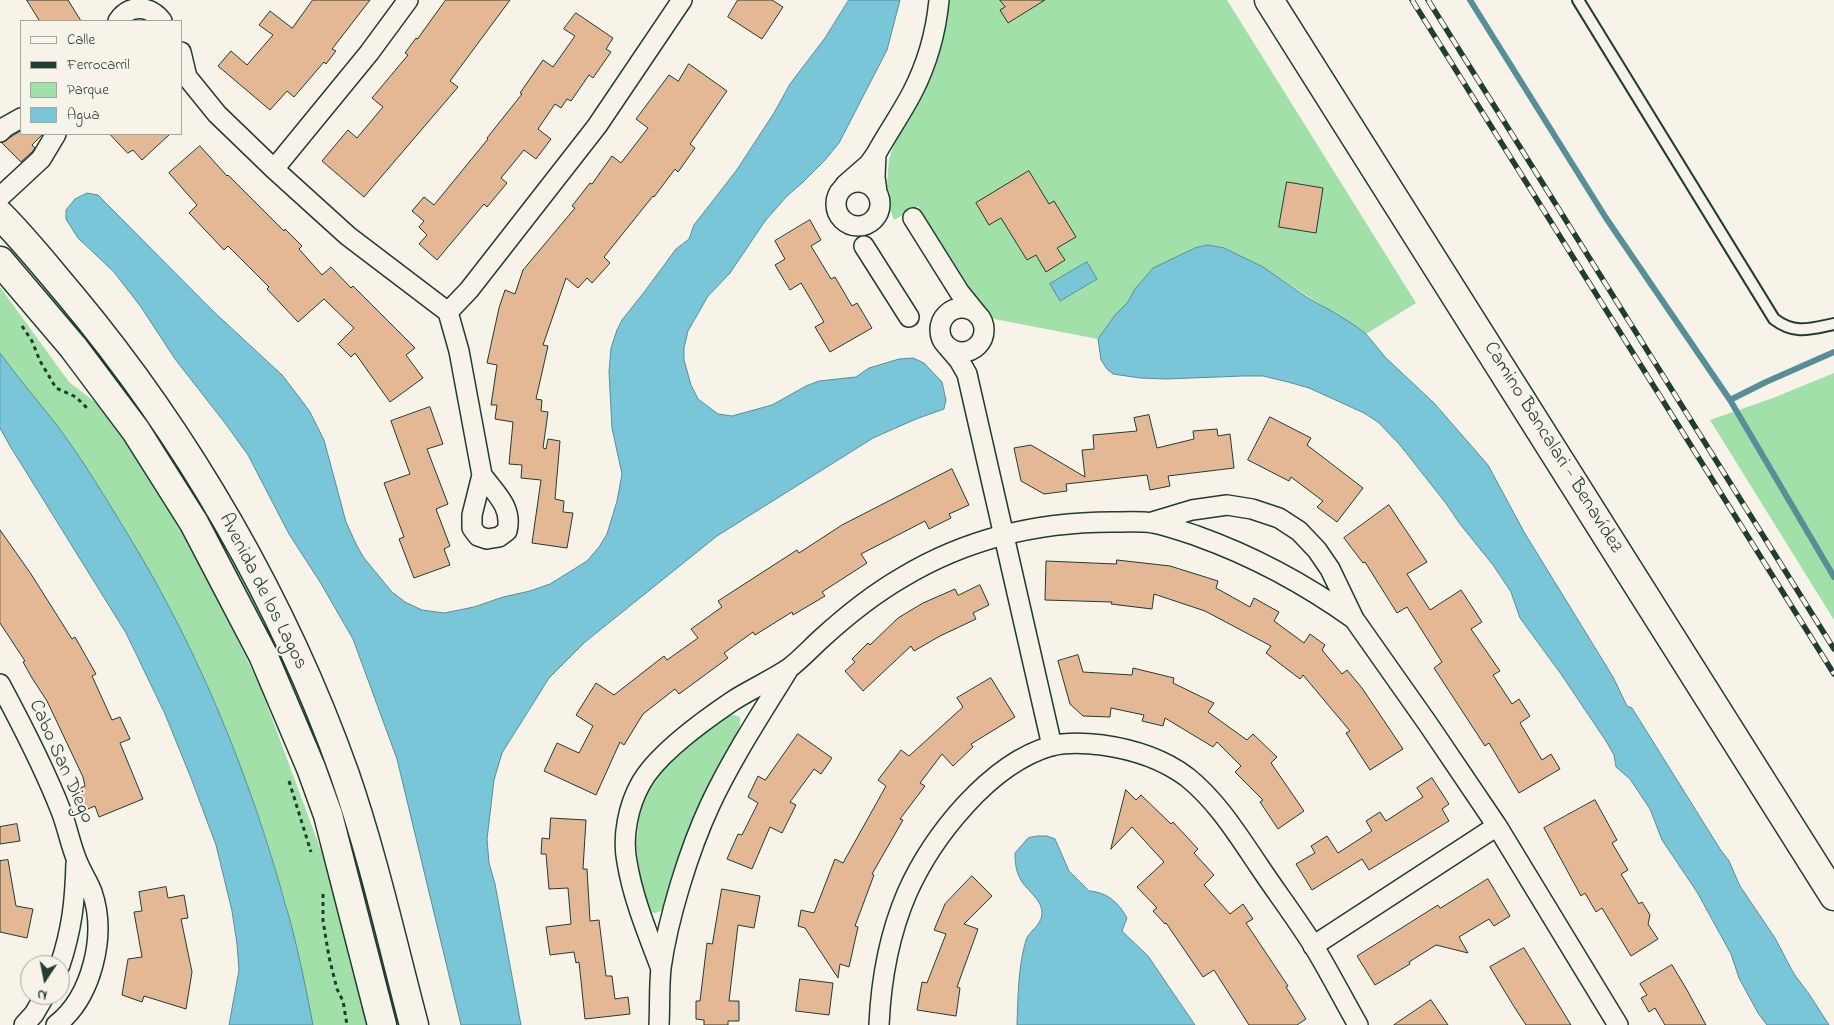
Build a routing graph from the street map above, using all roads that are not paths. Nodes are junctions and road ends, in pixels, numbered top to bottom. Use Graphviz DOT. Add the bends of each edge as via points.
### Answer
graph roads {
  1 [pos="408,0"];
  2 [pos="682,0"];
  3 [pos="939,0"];
  4 [pos="1269,0"];
  5 [pos="1578,0"];
  6 [pos="119,13"];
  7 [pos="152,13"];
  8 [pos="182,59"];
  9 [pos="184,74"];
  10 [pos="20,118"];
  11 [pos="0,132"];
  12 [pos="55,135"];
  13 [pos="876,154"];
  14 [pos="274,169"];
  15 [pos="843,186"];
  16 [pos="877,192"];
  17 [pos="0,197"];
  18 [pos="0,215"];
  19 [pos="913,218"];
  20 [pos="841,219"];
  21 [pos="870,222"];
  22 [pos="864,246"];
  23 [pos="0,262"];
  24 [pos="957,302"];
  25 [pos="448,312"];
  26 [pos="909,317"];
  27 [pos="1834,324"];
  28 [pos="981,342"];
  29 [pos="947,346"];
  30 [pos="969,382"];
  31 [pos="482,475"];
  32 [pos="1151,522"];
  33 [pos="1004,535"];
  34 [pos="1354,619"];
  35 [pos="789,668"];
  36 [pos="0,684"];
  37 [pos="1052,746"];
  38 [pos="1497,826"];
  39 [pos="76,860"];
  40 [pos="1834,896"];
  41 [pos="1313,946"];
  42 [pos="64,955"];
  43 [pos="661,969"];
  44 [pos="39,1005"];
  45 [pos="24,1025"];
  46 [pos="56,1025"];
  47 [pos="382,1025"];
  48 [pos="414,1025"];
  49 [pos="659,1025"];
  50 [pos="879,1025"];
  51 [pos="1358,1025"];
  52 [pos="1618,1025"];
  1 -- 14 [label="street"];
  2 -- 25 [label="street" via="597,126 469,290"];
  3 -- 13 [label="street" via="937,23 926,61 912,93"];
  4 -- 40 [label="street, Camino Bancalari - Benavídez"];
  5 -- 27 [label="lane" via="1774,319 1785,328 1807,330"];
  6 -- 7 [label="street" via="134,9"];
  8 -- 9 [label="street"];
  9 -- 14 [label="street" via="218,114"];
  10 -- 11 [label="street"];
  12 -- 17 [label="street" via="41,160"];
  13 -- 15 [label="street"];
  13 -- 16 [label="street"];
  14 -- 25 [label="street" via="348,236"];
  15 -- 16 [label="street" via="861,181"];
  15 -- 20 [label="street" via="835,206"];
  16 -- 21 [label="street" via="879,212"];
  18 -- 48 [label="street, Avenida de los Lagos" via="105,337 170,429 273,605 345,776"];
  19 -- 24 [label="street"];
  20 -- 21 [label="street" via="852,226"];
  20 -- 22 [label="street"];
  21 -- 22 [label="street" via="863,239"];
  22 -- 26 [label="street"];
  23 -- 47 [label="street, Avenida de los Lagos" via="73,347 136,431 194,524 263,655 328,815"];
  24 -- 28 [label="street" via="979,316 984,329"];
  24 -- 29 [label="street" via="941,326 940,333"];
  25 -- 31 [label="street" via="459,351"];
  28 -- 29 [label="street" via="965,352"];
  28 -- 30 [label="street"];
  29 -- 30 [label="street" via="968,374"];
  30 -- 33 [label="street"];
  32 -- 33 [label="street" via="1058,524"];
  32 -- 34 [label="street" via="1215,542 1263,563"];
  32 -- 34 [label="street" via="1192,510 1227,505 1278,518 1317,550"];
  33 -- 35 [label="street" via="975,543 901,578"];
  33 -- 37 [label="street"];
  34 -- 38 [label="street"];
  35 -- 43 [label="street" via="711,804 696,840 670,924"];
  35 -- 43 [label="street" via="700,724 660,759 641,782 626,832 626,860"];
  36 -- 39 [label="street, Cabo San Diego" via="38,756"];
  37 -- 41 [label="street" via="1084,743 1117,747 1159,760 1186,776 1207,795 1232,827"];
  37 -- 50 [label="street" via="1027,756 972,798 950,822 927,856 898,917 880,997"];
  38 -- 41 [label="street"];
  38 -- 52 [label="street"];
  39 -- 42 [label="street, Cabo San Diego" via="75,904"];
  39 -- 46 [label="street, Cabo San Diego" via="92,893 98,922 97,952 82,991"];
  41 -- 51 [label="street"];
  43 -- 49 [label="street"];
  44 -- 45 [label="street"];
}
